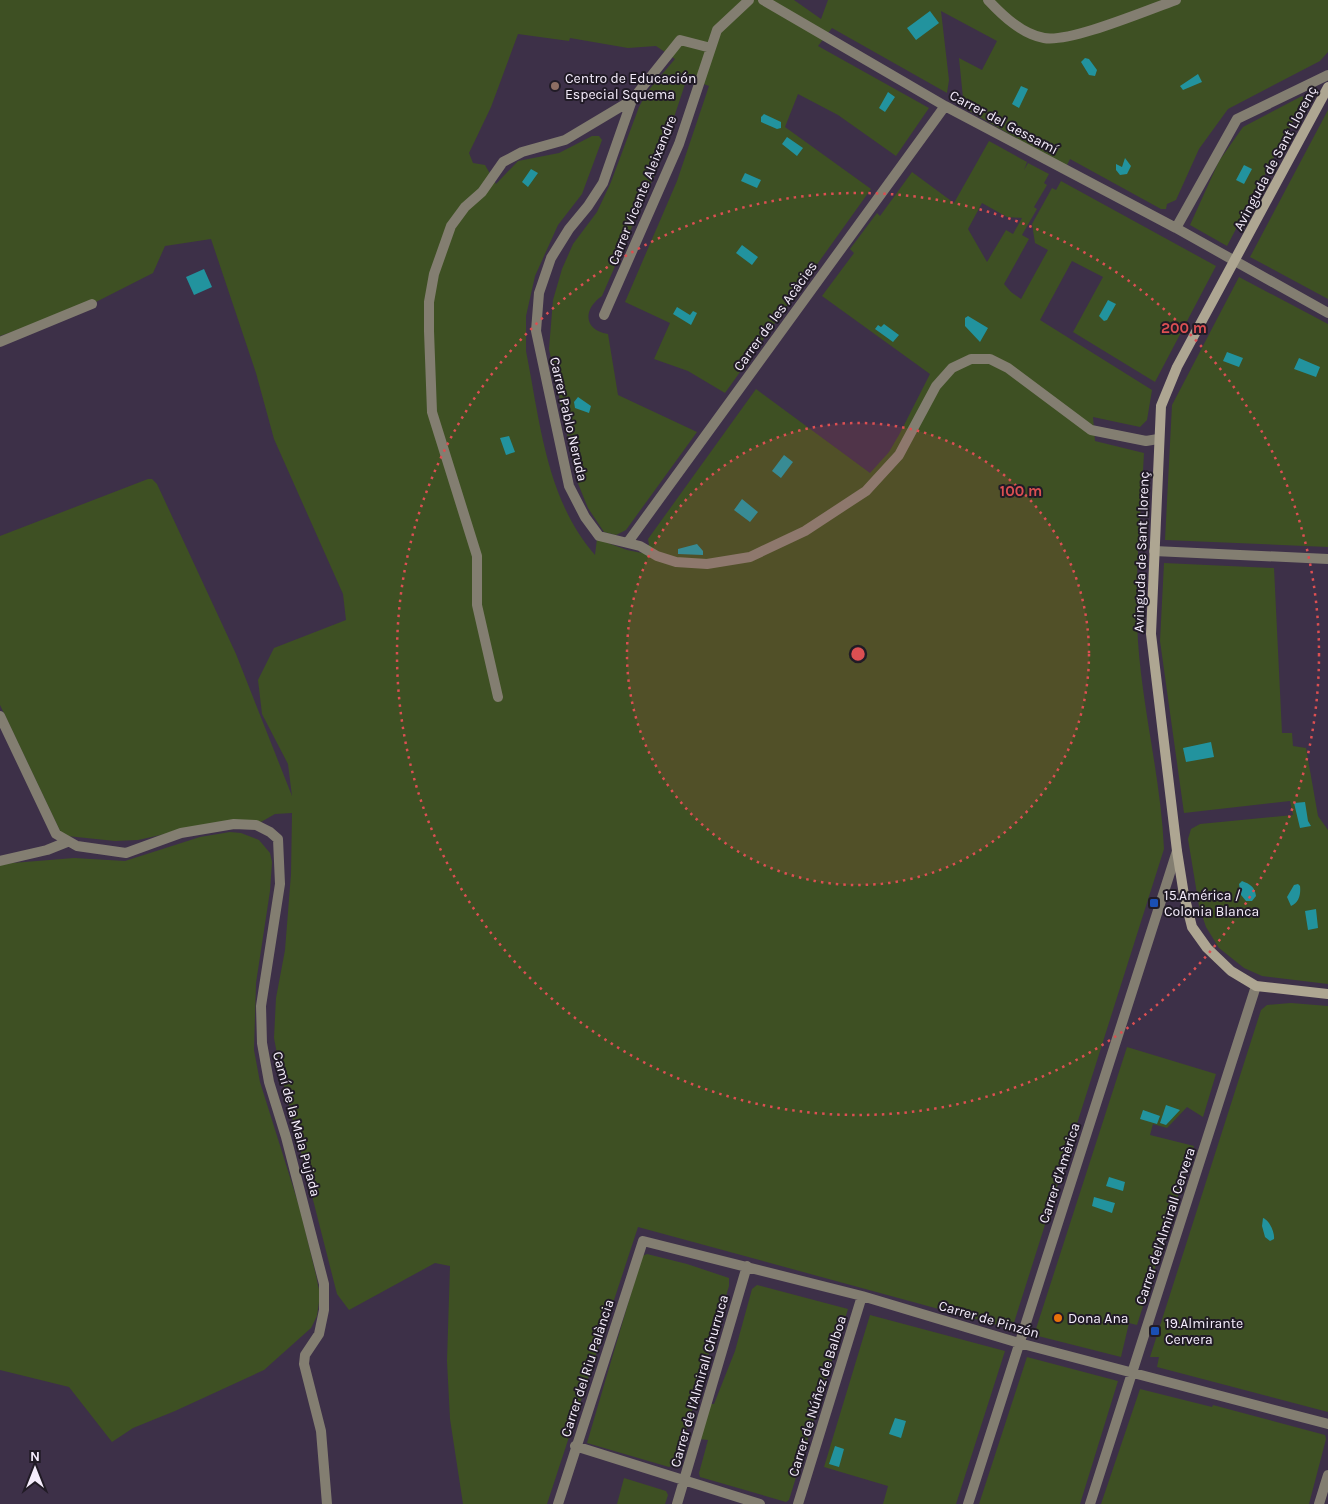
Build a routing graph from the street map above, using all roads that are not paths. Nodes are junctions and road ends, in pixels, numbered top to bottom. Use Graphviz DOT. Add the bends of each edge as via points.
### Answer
graph roads {
  1 [pos="749,0"];
  2 [pos="763,0"];
  3 [pos="988,0"];
  4 [pos="1176,0"];
  5 [pos="711,48"];
  6 [pos="1328,75"];
  7 [pos="1328,87"];
  8 [pos="632,100"];
  9 [pos="945,106"];
  10 [pos="1176,228"];
  11 [pos="1236,261"];
  12 [pos="92,304"];
  13 [pos="1328,313"];
  14 [pos="604,315"];
  15 [pos="0,342"];
  16 [pos="1158,439"];
  17 [pos="628,542"];
  18 [pos="1154,551"];
  19 [pos="1328,559"];
  20 [pos="498,697"];
  21 [pos="0,716"];
  22 [pos="68,842"];
  23 [pos="1177,851"];
  24 [pos="0,861"];
  25 [pos="1256,986"];
  26 [pos="1328,994"];
  27 [pos="643,1242"];
  28 [pos="747,1266"];
  29 [pos="862,1296"];
  30 [pos="1019,1343"];
  31 [pos="1133,1372"];
  32 [pos="1328,1424"];
  33 [pos="575,1446"];
  34 [pos="1328,1475"];
  35 [pos="683,1481"];
  36 [pos="327,1504"];
  37 [pos="558,1504"];
  38 [pos="677,1504"];
  39 [pos="760,1504"];
  40 [pos="798,1504"];
  41 [pos="968,1504"];
  42 [pos="1090,1504"];
  43 [pos="1319,1504"];
  1 -- 5 [label="street, Carrer Vicente Aleixandre" via="716,30"];
  2 -- 9 [label="street, Carrer del Gessamí"];
  3 -- 4 [label="street" via="1026,32 1045,38 1059,38 1087,30"];
  5 -- 8 [label="street" via="680,40"];
  5 -- 14 [label="street, Carrer Vicente Aleixandre" via="679,144"];
  6 -- 10 [label="street" via="1237,119"];
  7 -- 11 [label="street, Avinguda de Sant Llorenç"];
  8 -- 17 [label="street, Carrer Pablo Neruda" via="603,183 551,258 539,293 536,331 569,486 599,536"];
  8 -- 20 [label="street" via="565,140 522,152 503,162 482,192 451,226 434,274 429,302 432,412 477,556 477,605"];
  9 -- 10 [label="street, Carrer del Gessamí"];
  9 -- 17 [label="street, Carrer de les Acàcies"];
  10 -- 11 [label="street, Carrer del Gessamí"];
  11 -- 13 [label="street, Carrer del Gessamí"];
  11 -- 16 [label="street, Avinguda de Sant Llorenç" via="1168,386 1161,406"];
  12 -- 15 [label="street"];
  16 -- 17 [label="street, Carrer Pablo Neruda" via="1146,441 1091,430 1008,368 990,359 971,359 952,368 936,386 900,455 866,491 805,531 750,557 707,564 670,560"];
  16 -- 18 [label="street, Avinguda de Sant Llorenç"];
  18 -- 19 [label="street"];
  18 -- 23 [label="street, Avinguda de Sant Llorenç" via="1151,634"];
  21 -- 22 [label="street" via="56,834"];
  22 -- 24 [label="street"];
  22 -- 36 [label="street, Camí de la Mala Pujada" via="126,852 181,833 234,824 256,825 278,840 280,884 261,1006 262,1042 269,1082 324,1284 324,1310 319,1334 305,1355 304,1364 322,1432"];
  23 -- 25 [label="street, Avinguda de Sant Llorenç" via="1192,926 1207,948 1231,971"];
  23 -- 30 [label="street, Carrer d'Amèrica"];
  25 -- 26 [label="street, Avinguda de Sant Llorenç"];
  25 -- 31 [label="street, Carrer del'Almirall Cervera"];
  27 -- 28 [label="street, Carrer de Pinzón"];
  27 -- 33 [label="street, Carrer del Riu Palància"];
  28 -- 29 [label="street, Carrer de Pinzón"];
  28 -- 35 [label="street, Carrer de l'Almirall Churruca"];
  29 -- 30 [label="street, Carrer de Pinzón"];
  29 -- 40 [label="street, Carrer de Núñez de Balboa"];
  30 -- 31 [label="street, Carrer de Pinzón"];
  30 -- 41 [label="street, Carrer d'Amèrica"];
  31 -- 32 [label="street, Carrer de Pinzón"];
  31 -- 42 [label="street, Carrer del'Almirall Cervera"];
  33 -- 35 [label="street"];
  33 -- 37 [label="street, Carrer del Riu Palància"];
  34 -- 43 [label="street"];
  35 -- 38 [label="street, Carrer de l'Almirall Churruca"];
  35 -- 39 [label="street"];
}
